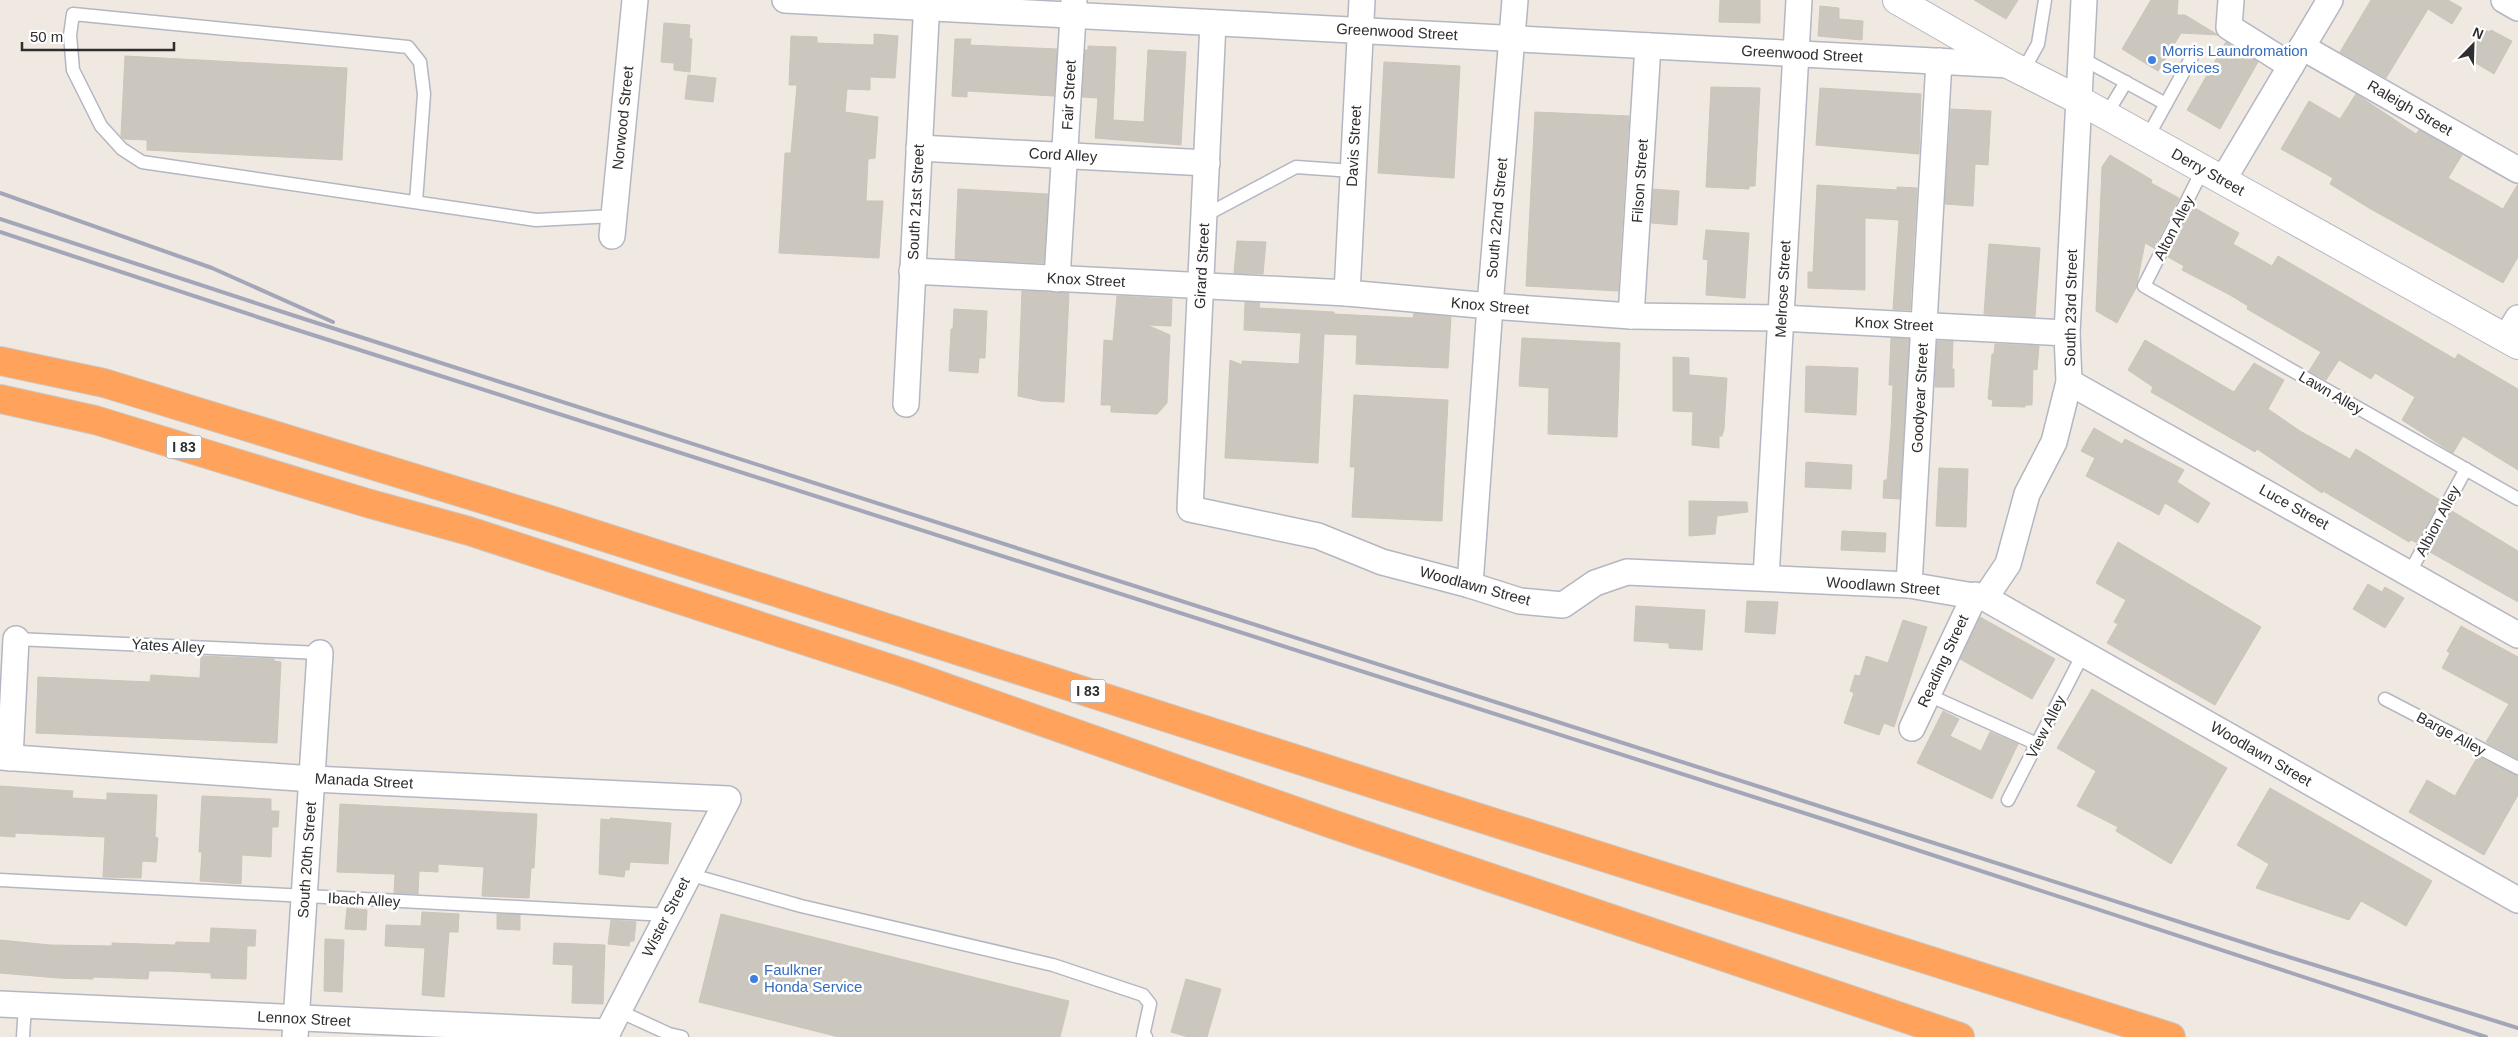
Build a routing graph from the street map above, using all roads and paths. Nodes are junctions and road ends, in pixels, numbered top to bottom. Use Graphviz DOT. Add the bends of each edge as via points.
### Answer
graph roads {
  1 [pos="635,0"];
  2 [pos="787,0"];
  3 [pos="1362,0"];
  4 [pos="1515,0"];
  5 [pos="1799,0"];
  6 [pos="2045,0"];
  7 [pos="2084,0"];
  8 [pos="2231,0"];
  9 [pos="2330,0"];
  10 [pos="2504,0"];
  11 [pos="1901,1"];
  12 [pos="926,4"];
  13 [pos="1073,8"];
  14 [pos="2518,8"];
  15 [pos="1213,23"];
  16 [pos="1360,30"];
  17 [pos="1513,38"];
  18 [pos="1648,46"];
  19 [pos="1796,53"];
  20 [pos="2194,54"];
  21 [pos="2296,56"];
  22 [pos="2081,58"];
  23 [pos="1939,61"];
  24 [pos="2016,68"];
  25 [pos="2126,82"];
  26 [pos="2079,100"];
  27 [pos="2166,104"];
  28 [pos="2106,115"];
  29 [pos="2147,138"];
  30 [pos="919,148"];
  31 [pos="1066,155"];
  32 [pos="1207,163"];
  33 [pos="2518,170"];
  34 [pos="1353,172"];
  35 [pos="2213,174"];
  36 [pos="416,202"];
  37 [pos="1204,216"];
  38 [pos="613,226"];
  39 [pos="912,271"];
  40 [pos="1057,279"];
  41 [pos="2144,286"];
  42 [pos="1201,287"];
  43 [pos="1347,293"];
  44 [pos="1490,306"];
  45 [pos="1631,316"];
  46 [pos="1781,318"];
  47 [pos="1924,326"];
  48 [pos="2068,333"];
  49 [pos="2514,334"];
  50 [pos="0,361"];
  51 [pos="2070,382"];
  52 [pos="0,399"];
  53 [pos="906,404"];
  54 [pos="2466,469"];
  55 [pos="2518,499"];
  56 [pos="1190,509"];
  57 [pos="2410,572"];
  58 [pos="1766,578"];
  59 [pos="1470,585"];
  60 [pos="1909,585"];
  61 [pos="1980,596"];
  62 [pos="2518,635"];
  63 [pos="16,639"];
  64 [pos="320,653"];
  65 [pos="2083,654"];
  66 [pos="1926,694"];
  67 [pos="2384,699"];
  68 [pos="1912,728"];
  69 [pos="2037,744"];
  70 [pos="5,758"];
  71 [pos="2518,768"];
  72 [pos="313,779"];
  73 [pos="728,799"];
  74 [pos="2008,800"];
  75 [pos="688,874"];
  76 [pos="0,880"];
  77 [pos="305,897"];
  78 [pos="2518,900"];
  79 [pos="668,915"];
  80 [pos="0,1004"];
  81 [pos="25,1005"];
  82 [pos="611,1027"];
  83 [pos="295,1028"];
  84 [pos="669,1035"];
  85 [pos="23,1037"];
  86 [pos="682,1037"];
  87 [pos="1146,1037"];
  88 [pos="1960,1037"];
  89 [pos="2171,1037"];
  1 -- 38 [label="street, Norwood Street"];
  2 -- 12 [label="street, Greenwood Street"];
  3 -- 16 [label="street, Davis Street"];
  4 -- 17 [label="street, South 22nd Street"];
  5 -- 19 [label="street, Melrose Street"];
  6 -- 24 [label="lane" via="2038,44"];
  7 -- 22 [label="street, South 23rd Street"];
  8 -- 21 [label="street, Raleigh Street" via="2229,27"];
  9 -- 21 [label="street"];
  10 -- 14 [label="street"];
  11 -- 24 [label="main road, Derry Street"];
  12 -- 13 [label="street, Greenwood Street"];
  12 -- 30 [label="street, South 21st Street"];
  13 -- 15 [label="street, Greenwood Street"];
  13 -- 31 [label="street, Fair Street"];
  15 -- 16 [label="street, Greenwood Street"];
  15 -- 32 [label="street, Girard Street"];
  16 -- 17 [label="street, Greenwood Street"];
  16 -- 34 [label="street, Davis Street"];
  17 -- 18 [label="street, Greenwood Street"];
  17 -- 44 [label="street, South 22nd Street"];
  18 -- 19 [label="street, Greenwood Street"];
  18 -- 45 [label="street, Filson Street"];
  19 -- 23 [label="street, Greenwood Street"];
  19 -- 46 [label="street, Melrose Street"];
  20 -- 27 [label="lane"];
  21 -- 33 [label="street, Raleigh Street"];
  21 -- 35 [label="street"];
  22 -- 25 [label="lane"];
  22 -- 26 [label="street, South 23rd Street"];
  23 -- 24 [label="street, Greenwood Street"];
  23 -- 47 [label="street, Goodyear Street"];
  24 -- 26 [label="main road, Derry Street"];
  25 -- 27 [label="lane"];
  25 -- 28 [label="lane"];
  26 -- 28 [label="main road, Derry Street"];
  26 -- 48 [label="street, South 23rd Street"];
  27 -- 29 [label="lane"];
  28 -- 29 [label="main road, Derry Street"];
  29 -- 35 [label="main road, Derry Street"];
  30 -- 31 [label="street, Cord Alley"];
  30 -- 39 [label="street, South 21st Street"];
  31 -- 32 [label="street, Cord Alley"];
  31 -- 40 [label="street, Fair Street"];
  32 -- 37 [label="street, Girard Street"];
  34 -- 37 [label="lane" via="1296,168"];
  34 -- 43 [label="street, Davis Street"];
  35 -- 41 [label="lane, Alton Alley"];
  35 -- 49 [label="main road, Derry Street"];
  36 -- 36 [label="lane" via="142,162 122,149 101,126 73,70 72,14 408,47 420,62 424,94"];
  36 -- 38 [label="lane" via="536,220"];
  37 -- 42 [label="street, Girard Street"];
  39 -- 40 [label="street, Knox Street"];
  39 -- 53 [label="street, South 21st Street"];
  40 -- 42 [label="street, Knox Street"];
  41 -- 54 [label="lane, Lawn Alley"];
  42 -- 43 [label="street, Knox Street"];
  42 -- 56 [label="street, Girard Street"];
  43 -- 44 [label="street, Knox Street"];
  44 -- 45 [label="street, Knox Street"];
  44 -- 59 [label="street, South 22nd Street"];
  45 -- 46 [label="street, Knox Street"];
  46 -- 47 [label="street, Knox Street"];
  46 -- 58 [label="street, Melrose Street"];
  47 -- 48 [label="street, Knox Street"];
  47 -- 60 [label="street, Goodyear Street"];
  48 -- 51 [label="street, South 23rd Street"];
  50 -- 89 [label="highway, I 83" via="104,383 554,520"];
  51 -- 57 [label="street, Luce Street"];
  51 -- 61 [label="street, South 23rd Street" via="2054,442 2027,494 2008,564"];
  52 -- 88 [label="highway, I 83" via="94,420 468,531 879,664 1341,827"];
  54 -- 55 [label="lane, Lawn Alley"];
  54 -- 57 [label="lane, Albion Alley"];
  56 -- 59 [label="street, Woodlawn Street" via="1318,536 1382,562"];
  57 -- 62 [label="street, Luce Street"];
  58 -- 59 [label="street, Woodlawn Street" via="1627,572 1595,583 1563,605 1520,601"];
  58 -- 60 [label="street, Woodlawn Street"];
  60 -- 61 [label="street, Woodlawn Street"];
  61 -- 65 [label="street, Woodlawn Street"];
  61 -- 66 [label="street, Reading Street"];
  63 -- 64 [label="lane, Yates Alley"];
  63 -- 70 [label="street"];
  64 -- 72 [label="street, South 20th Street"];
  65 -- 69 [label="lane, View Alley"];
  65 -- 78 [label="street, Woodlawn Street"];
  66 -- 68 [label="street, Reading Street"];
  66 -- 69 [label="lane"];
  67 -- 71 [label="lane, Barge Alley"];
  69 -- 74 [label="lane, View Alley"];
  70 -- 72 [label="street, Manada Street"];
  72 -- 73 [label="street, Manada Street"];
  72 -- 77 [label="street, South 20th Street"];
  73 -- 75 [label="street, Wister Street"];
  75 -- 79 [label="street, Wister Street"];
  75 -- 87 [label="lane" via="801,906 1053,965 1143,995 1150,1004 1143,1036"];
  76 -- 77 [label="lane, Ibach Alley"];
  77 -- 79 [label="lane, Ibach Alley"];
  77 -- 83 [label="street, South 20th Street"];
  79 -- 82 [label="street, Wister Street"];
  80 -- 81 [label="street, Lennox Street"];
  81 -- 83 [label="street, Lennox Street"];
  81 -- 85 [label="lane"];
  82 -- 83 [label="street, Lennox Street"];
  82 -- 84 [label="lane"];
  84 -- 86 [label="lane"];
}
